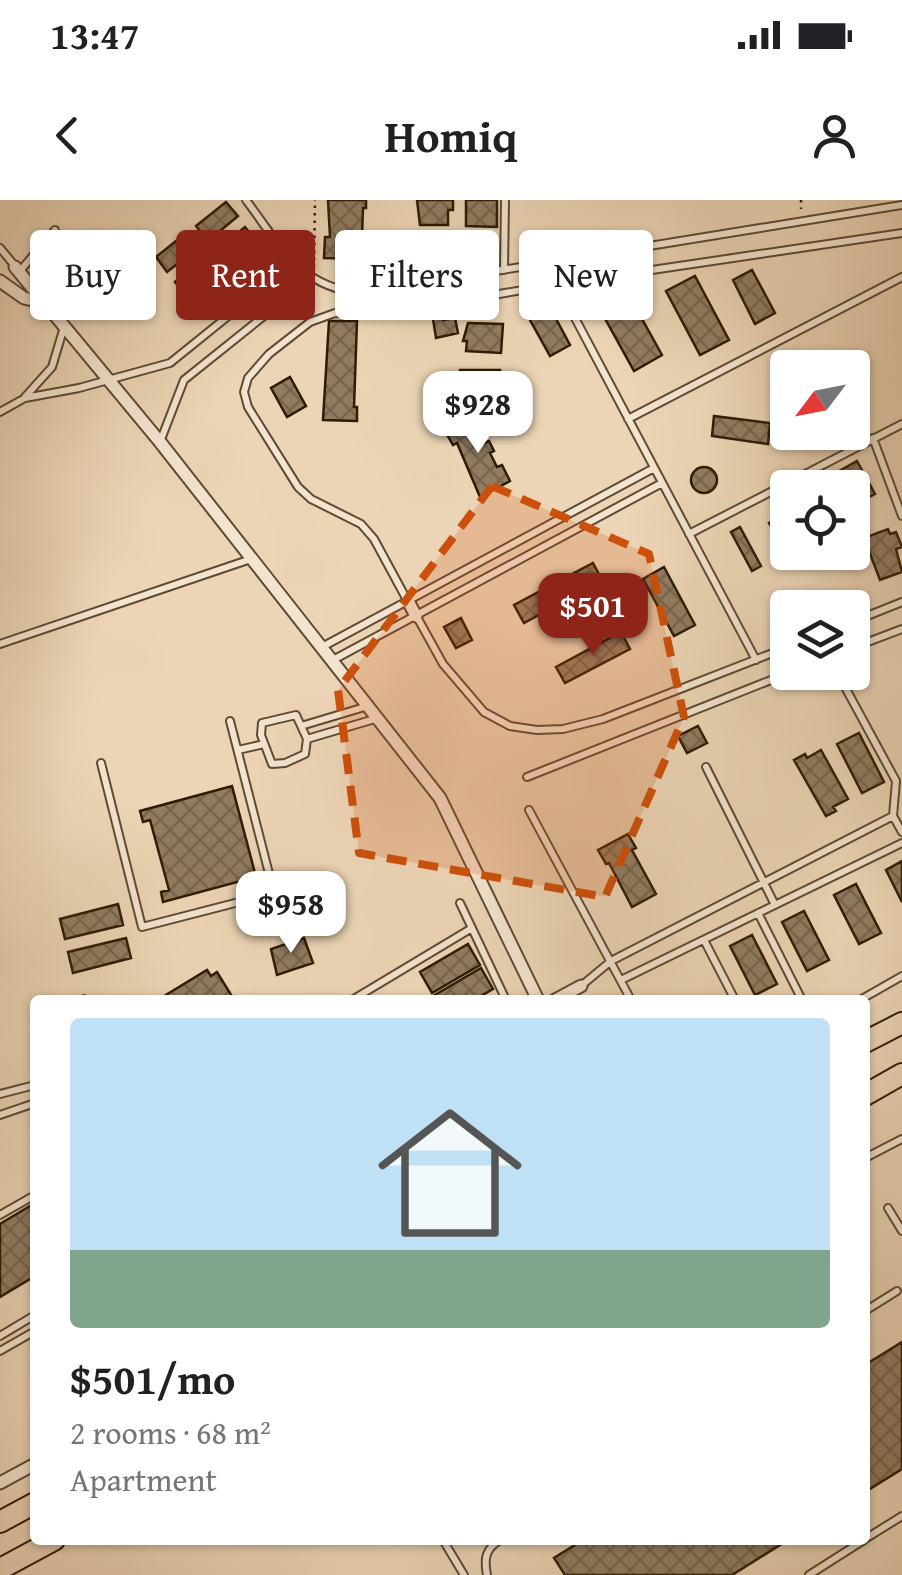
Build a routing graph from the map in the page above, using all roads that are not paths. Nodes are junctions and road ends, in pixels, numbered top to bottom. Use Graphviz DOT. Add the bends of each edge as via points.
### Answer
graph roads {
  1 [pos="246,200"];
  2 [pos="505,200"];
  3 [pos="902,205"];
  4 [pos="268,230"];
  5 [pos="902,233"];
  6 [pos="0,248"];
  7 [pos="30,256"];
  8 [pos="17,270"];
  9 [pos="504,270"];
  10 [pos="653,270"];
  11 [pos="902,277"];
  12 [pos="0,281"];
  13 [pos="315,281"];
  14 [pos="30,285"];
  15 [pos="519,291"];
  16 [pos="30,299"];
  17 [pos="59,320"];
  18 [pos="224,320"];
  19 [pos="259,320"];
  20 [pos="576,320"];
  21 [pos="64,326"];
  22 [pos="109,378"];
  23 [pos="24,398"];
  24 [pos="0,412"];
  25 [pos="628,419"];
  26 [pos="902,424"];
  27 [pos="873,438"];
  28 [pos="160,442"];
  29 [pos="654,468"];
  30 [pos="662,483"];
  31 [pos="902,516"];
  32 [pos="689,534"];
  33 [pos="252,559"];
  34 [pos="408,601"];
  35 [pos="902,602"];
  36 [pos="870,615"];
  37 [pos="416,616"];
  38 [pos="902,629"];
  39 [pos="870,641"];
  40 [pos="0,644"];
  41 [pos="322,647"];
  42 [pos="770,655"];
  43 [pos="333,660"];
  44 [pos="756,660"];
  45 [pos="770,680"];
  46 [pos="846,690"];
  47 [pos="370,705"];
  48 [pos="379,717"];
  49 [pos="230,722"];
  50 [pos="301,726"];
  51 [pos="307,739"];
  52 [pos="264,744"];
  53 [pos="238,750"];
  54 [pos="101,763"];
  55 [pos="706,768"];
  56 [pos="528,776"];
  57 [pos="529,810"];
  58 [pos="893,816"];
  59 [pos="902,832"];
  60 [pos="902,843"];
  61 [pos="764,882"];
  62 [pos="460,903"];
  63 [pos="775,905"];
  64 [pos="758,914"];
  65 [pos="472,928"];
  66 [pos="704,940"];
  67 [pos="610,961"];
  68 [pos="902,976"];
  69 [pos="621,980"];
  70 [pos="581,986"];
  71 [pos="360,995"];
  72 [pos="504,995"];
  73 [pos="536,995"];
  74 [pos="564,995"];
  75 [pos="629,995"];
  76 [pos="732,995"];
  77 [pos="799,995"];
  78 [pos="869,995"];
  79 [pos="902,1023"];
  80 [pos="870,1039"];
  81 [pos="902,1074"];
  82 [pos="30,1086"];
  83 [pos="870,1092"];
  84 [pos="0,1094"];
  85 [pos="30,1105"];
  86 [pos="0,1115"];
  87 [pos="902,1139"];
  88 [pos="870,1155"];
  89 [pos="30,1197"];
  90 [pos="888,1208"];
  91 [pos="0,1215"];
  92 [pos="902,1231"];
  93 [pos="897,1291"];
  94 [pos="870,1308"];
  95 [pos="30,1318"];
  96 [pos="30,1333"];
  97 [pos="0,1336"];
  98 [pos="0,1351"];
  99 [pos="30,1467"];
  100 [pos="0,1483"];
  101 [pos="30,1506"];
  102 [pos="902,1516"];
  103 [pos="0,1522"];
  104 [pos="870,1536"];
  105 [pos="45,1545"];
  106 [pos="446,1545"];
  107 [pos="492,1545"];
  108 [pos="856,1545"];
  109 [pos="0,1570"];
  110 [pos="464,1575"];
  111 [pos="487,1575"];
  112 [pos="808,1575"];
  1 -- 4 [label="lane"];
  2 -- 9 [label="lane"];
  3 -- 9 [label="lane"];
  5 -- 10 [label="lane"];
  6 -- 8 [label="lane"];
  7 -- 8 [label="lane"];
  8 -- 14 [label="street"];
  9 -- 13 [label="lane" via="360,293"];
  11 -- 25 [label="lane"];
  12 -- 16 [label="street"];
  15 -- 34 [label="lane" via="378,315 335,313 310,322 248,378 248,407 298,486 361,524"];
  17 -- 21 [label="street"];
  18 -- 22 [label="lane" via="170,363"];
  19 -- 28 [label="lane" via="184,380"];
  20 -- 25 [label="lane"];
  21 -- 22 [label="street"];
  21 -- 23 [label="lane" via="52,367"];
  22 -- 23 [label="lane"];
  22 -- 28 [label="street"];
  23 -- 24 [label="lane"];
  25 -- 29 [label="lane"];
  26 -- 27 [label="lane"];
  27 -- 31 [label="lane"];
  27 -- 32 [label="lane"];
  28 -- 33 [label="street"];
  29 -- 30 [label="lane"];
  29 -- 34 [label="lane"];
  30 -- 32 [label="lane"];
  30 -- 37 [label="lane"];
  32 -- 44 [label="lane"];
  33 -- 40 [label="lane"];
  33 -- 41 [label="street"];
  34 -- 37 [label="street"];
  34 -- 41 [label="lane"];
  35 -- 36 [label="lane"];
  37 -- 43 [label="lane"];
  37 -- 44 [label="lane" via="443,664 484,712 537,730 603,719"];
  38 -- 39 [label="lane"];
  41 -- 43 [label="street"];
  42 -- 44 [label="lane"];
  43 -- 47 [label="street"];
  45 -- 56 [label="lane"];
  46 -- 58 [label="lane" via="896,782"];
  47 -- 48 [label="street"];
  47 -- 50 [label="lane"];
  48 -- 51 [label="lane"];
  48 -- 73 [label="street" via="440,798"];
  49 -- 53 [label="lane"];
  50 -- 51 [label="lane"];
  50 -- 52 [label="lane" via="296,715 270,720 262,724"];
  51 -- 52 [label="lane" via="305,754 284,763 272,764"];
  52 -- 53 [label="lane"];
  53 -- 54 [label="lane" via="274,893 142,927"];
  55 -- 61 [label="lane"];
  57 -- 67 [label="lane"];
  58 -- 59 [label="lane"];
  58 -- 61 [label="lane"];
  60 -- 63 [label="lane"];
  61 -- 63 [label="lane"];
  61 -- 67 [label="lane"];
  62 -- 65 [label="lane"];
  63 -- 64 [label="lane"];
  64 -- 66 [label="lane"];
  64 -- 77 [label="lane"];
  65 -- 71 [label="lane"];
  65 -- 72 [label="lane"];
  66 -- 69 [label="lane"];
  66 -- 76 [label="lane"];
  67 -- 69 [label="lane"];
  67 -- 70 [label="lane"];
  68 -- 78 [label="lane"];
  69 -- 75 [label="lane"];
  70 -- 74 [label="street"];
  79 -- 80 [label="highway"];
  81 -- 83 [label="highway"];
  82 -- 84 [label="lane"];
  85 -- 86 [label="lane"];
  87 -- 88 [label="lane"];
  89 -- 91 [label="lane"];
  90 -- 92 [label="lane"];
  93 -- 94 [label="lane"];
  95 -- 97 [label="lane"];
  96 -- 98 [label="lane"];
  99 -- 100 [label="street"];
  101 -- 103 [label="highway"];
  102 -- 104 [label="lane"];
  105 -- 109 [label="highway"];
  106 -- 110 [label="lane"];
  107 -- 111 [label="lane" via="484,1558"];
  108 -- 112 [label="lane"];
}
